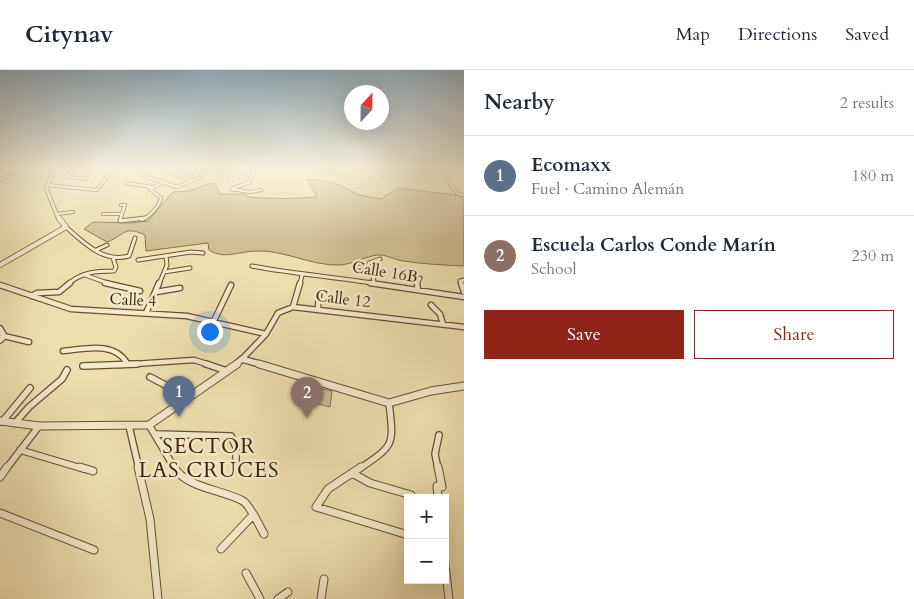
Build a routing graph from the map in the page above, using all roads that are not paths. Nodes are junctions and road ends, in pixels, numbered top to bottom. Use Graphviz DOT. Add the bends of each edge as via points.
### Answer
graph roads {
  1 [pos="48,193"];
  2 [pos="155,193"];
  3 [pos="121,205"];
  4 [pos="73,212"];
  5 [pos="57,214"];
  6 [pos="103,214"];
  7 [pos="122,214"];
  8 [pos="66,227"];
  9 [pos="135,238"];
  10 [pos="107,245"];
  11 [pos="96,250"];
  12 [pos="203,253"];
  13 [pos="166,256"];
  14 [pos="113,258"];
  15 [pos="380,259"];
  16 [pos="138,260"];
  17 [pos="2,261"];
  18 [pos="0,266"];
  19 [pos="252,266"];
  20 [pos="358,267"];
  21 [pos="368,267"];
  22 [pos="190,268"];
  23 [pos="164,272"];
  24 [pos="85,275"];
  25 [pos="302,275"];
  26 [pos="420,278"];
  27 [pos="464,280"];
  28 [pos="374,283"];
  29 [pos="0,285"];
  30 [pos="231,285"];
  31 [pos="180,288"];
  32 [pos="418,290"];
  33 [pos="140,291"];
  34 [pos="156,292"];
  35 [pos="319,292"];
  36 [pos="464,292"];
  37 [pos="32,296"];
  38 [pos="464,297"];
  39 [pos="293,306"];
  40 [pos="431,306"];
  41 [pos="318,308"];
  42 [pos="146,313"];
  43 [pos="213,323"];
  44 [pos="443,324"];
  45 [pos="464,327"];
  46 [pos="0,329"];
  47 [pos="266,334"];
  48 [pos="2,338"];
  49 [pos="29,342"];
  50 [pos="63,351"];
  51 [pos="242,359"];
  52 [pos="127,363"];
  53 [pos="83,366"];
  54 [pos="67,370"];
  55 [pos="228,372"];
  56 [pos="150,377"];
  57 [pos="464,386"];
  58 [pos="30,388"];
  59 [pos="186,402"];
  60 [pos="389,403"];
  61 [pos="1,421"];
  62 [pos="14,423"];
  63 [pos="149,425"];
  64 [pos="39,426"];
  65 [pos="129,426"];
  66 [pos="156,434"];
  67 [pos="439,435"];
  68 [pos="20,450"];
  69 [pos="236,464"];
  70 [pos="93,471"];
  71 [pos="352,473"];
  72 [pos="0,477"];
  73 [pos="411,494"];
  74 [pos="438,494"];
  75 [pos="0,513"];
  76 [pos="253,515"];
  77 [pos="264,534"];
  78 [pos="404,534"];
  79 [pos="221,549"];
  80 [pos="94,550"];
  81 [pos="246,574"];
  82 [pos="324,579"];
  83 [pos="447,584"];
  84 [pos="288,592"];
  85 [pos="158,599"];
  86 [pos="260,599"];
  87 [pos="278,599"];
  88 [pos="321,599"];
  89 [pos="449,599"];
  1 -- 5 [label="street"];
  2 -- 7 [label="street" via="161,201 148,218 120,220"];
  3 -- 7 [label="street" via="125,205"];
  4 -- 5 [label="street"];
  5 -- 8 [label="street"];
  6 -- 7 [label="street"];
  8 -- 11 [label="street"];
  8 -- 17 [label="street"];
  9 -- 14 [label="street" via="130,256"];
  10 -- 11 [label="street"];
  11 -- 14 [label="street"];
  12 -- 13 [label="street"];
  13 -- 16 [label="street"];
  13 -- 23 [label="street"];
  14 -- 24 [label="street" via="114,271 93,271"];
  15 -- 21 [label="street"];
  17 -- 18 [label="street"];
  19 -- 25 [label="street, Calle 16B"];
  20 -- 21 [label="street"];
  21 -- 28 [label="street"];
  22 -- 23 [label="street"];
  23 -- 34 [label="street"];
  24 -- 33 [label="street"];
  24 -- 37 [label="street" via="73,278 59,292"];
  25 -- 28 [label="street, Calle 16B"];
  25 -- 39 [label="street"];
  26 -- 32 [label="street"];
  27 -- 36 [label="street" via="460,281"];
  28 -- 32 [label="street, Calle 16B"];
  29 -- 37 [label="street, Calle 4"];
  30 -- 43 [label="street"];
  31 -- 34 [label="street"];
  32 -- 38 [label="street, Calle 16B"];
  34 -- 42 [label="street"];
  35 -- 41 [label="street"];
  37 -- 42 [label="street, Calle 4" via="71,309"];
  39 -- 41 [label="street, Calle 12"];
  39 -- 47 [label="street, Calle 12" via="278,313"];
  40 -- 44 [label="street" via="440,314"];
  41 -- 44 [label="street, Calle 12"];
  42 -- 43 [label="street, Calle 4" via="187,316"];
  43 -- 47 [label="street, Calle 4"];
  44 -- 45 [label="street, Calle 12"];
  46 -- 48 [label="street"];
  47 -- 51 [label="street, Calle 12"];
  48 -- 49 [label="street"];
  50 -- 52 [label="street" via="115,350"];
  51 -- 55 [label="street"];
  51 -- 60 [label="street"];
  52 -- 53 [label="street"];
  52 -- 55 [label="street" via="194,360"];
  54 -- 62 [label="street" via="62,379"];
  55 -- 59 [label="street"];
  56 -- 59 [label="street"];
  57 -- 60 [label="street"];
  58 -- 61 [label="street"];
  59 -- 63 [label="street"];
  60 -- 71 [label="street" via="393,435 390,446"];
  61 -- 62 [label="street"];
  62 -- 64 [label="street"];
  63 -- 65 [label="street"];
  63 -- 66 [label="street"];
  64 -- 65 [label="street"];
  64 -- 68 [label="street"];
  65 -- 85 [label="street" via="150,520"];
  66 -- 69 [label="street" via="231,436 236,447"];
  66 -- 76 [label="street" via="178,474 245,502"];
  67 -- 74 [label="street" via="435,454 442,487 437,486"];
  68 -- 70 [label="street"];
  68 -- 72 [label="street"];
  71 -- 73 [label="street" via="370,483"];
  71 -- 78 [label="street" via="328,489 316,507"];
  75 -- 80 [label="street"];
  76 -- 77 [label="street"];
  76 -- 79 [label="street"];
  81 -- 86 [label="street"];
  82 -- 88 [label="street"];
  83 -- 89 [label="street"];
  84 -- 87 [label="street"];
}
